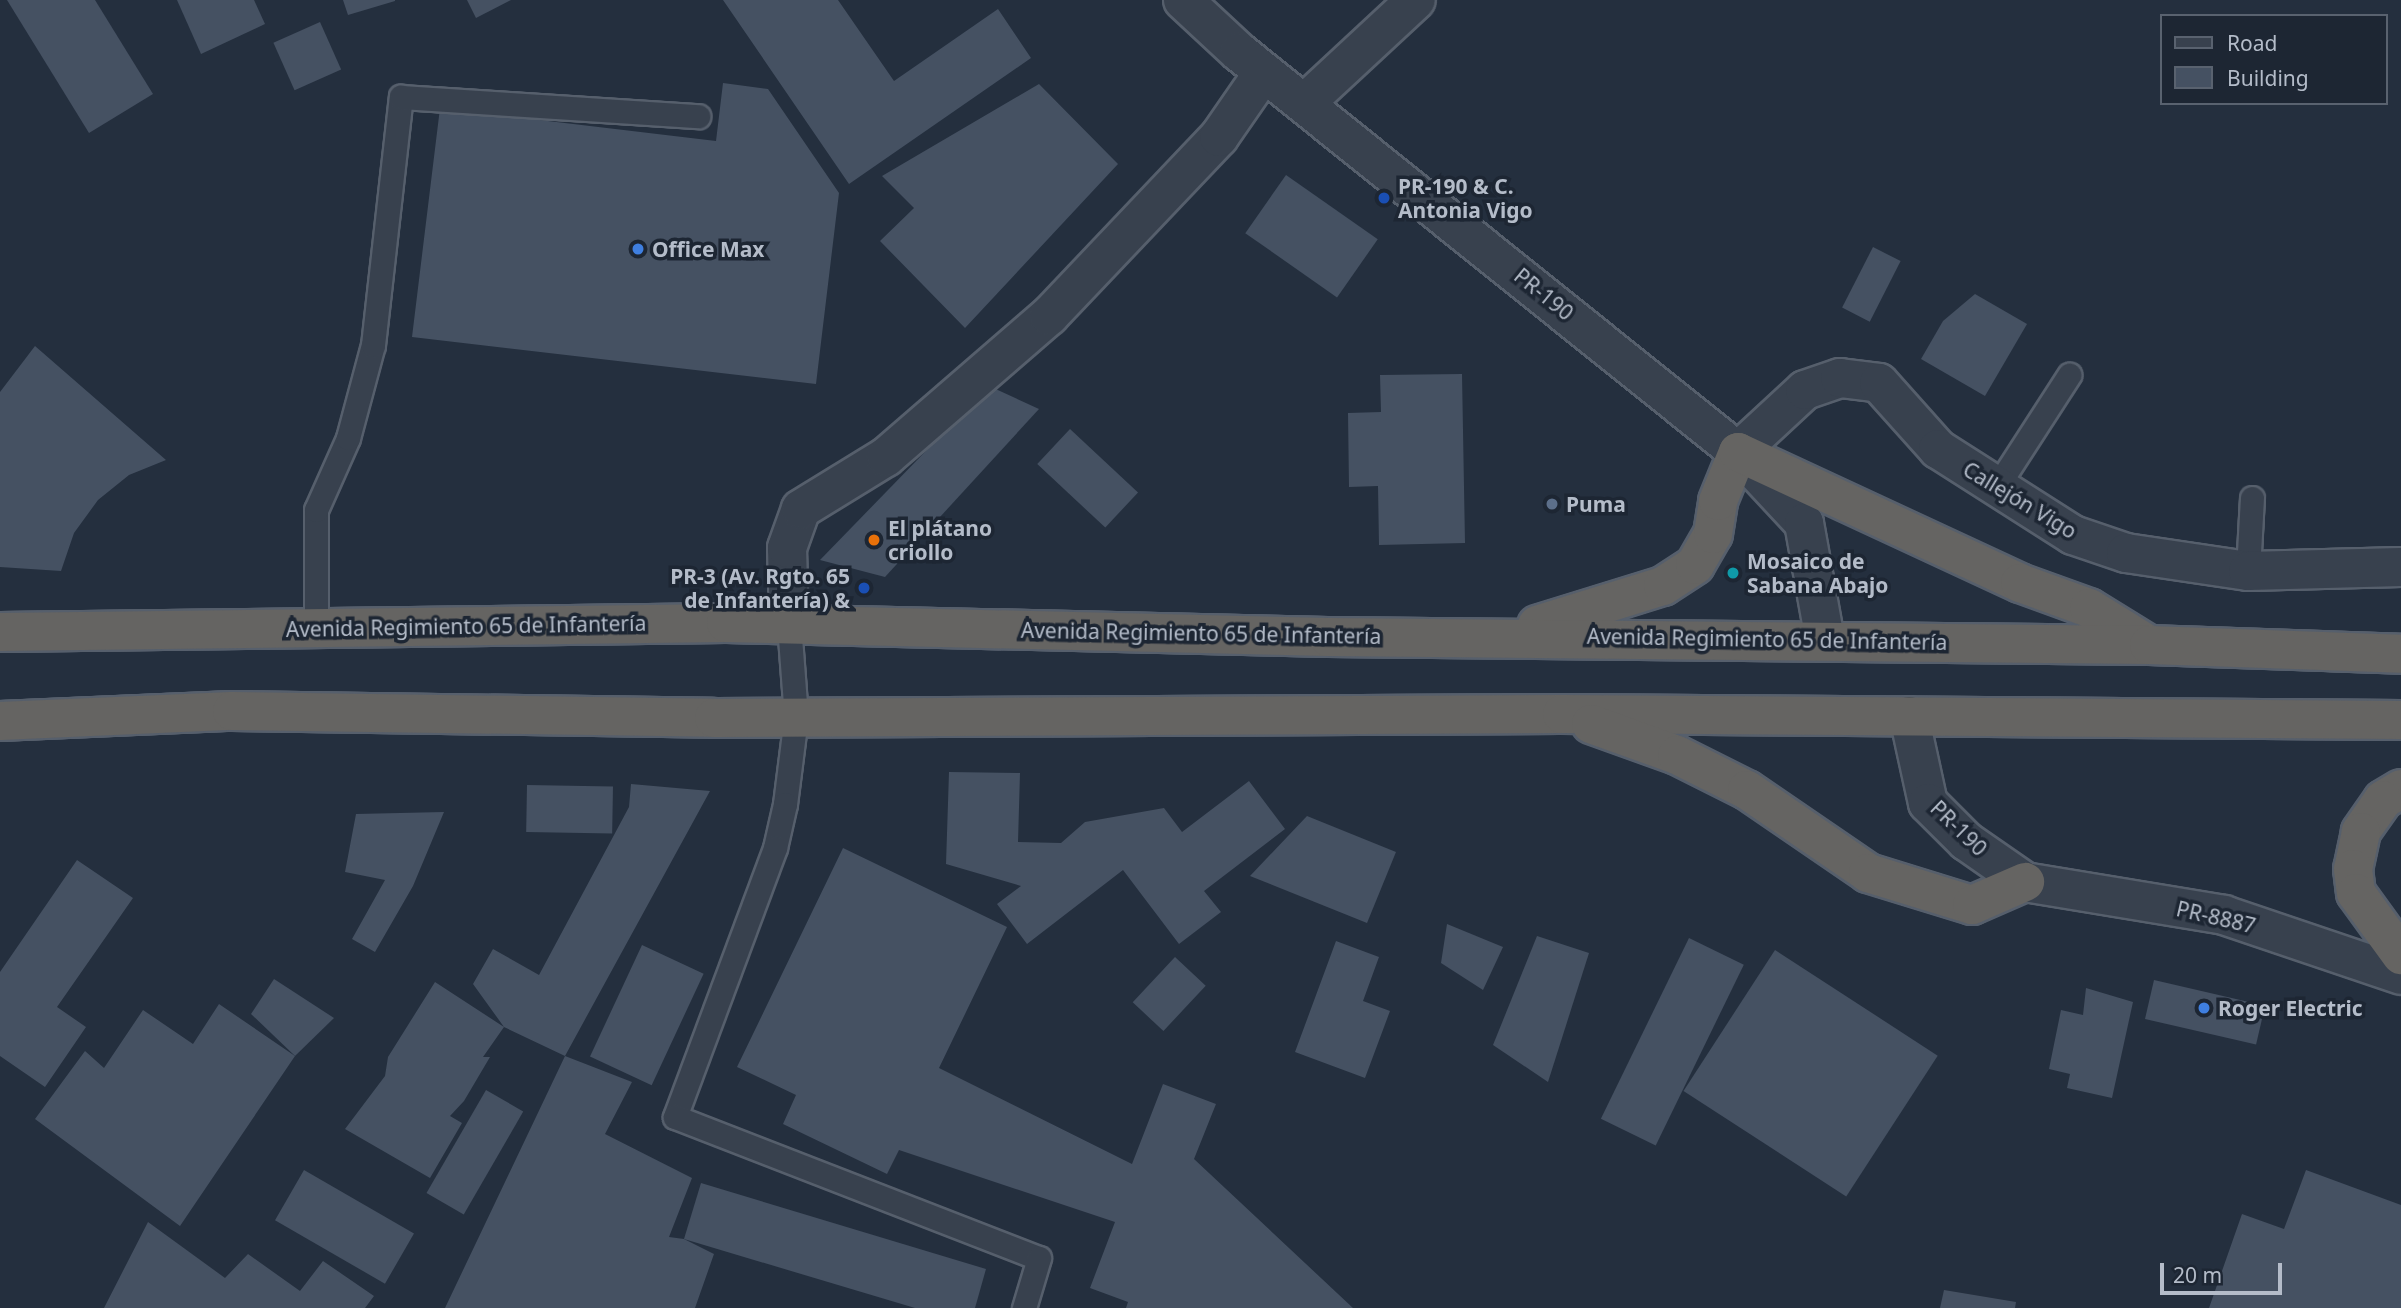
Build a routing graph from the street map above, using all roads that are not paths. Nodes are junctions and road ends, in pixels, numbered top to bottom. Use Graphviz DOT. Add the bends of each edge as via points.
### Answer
graph roads {
  1 [pos="1183,0"];
  2 [pos="1416,0"];
  3 [pos="1264,72"];
  4 [pos="1305,103"];
  5 [pos="698,116"];
  6 [pos="2069,375"];
  7 [pos="1738,452"];
  8 [pos="1996,488"];
  9 [pos="2252,498"];
  10 [pos="2401,567"];
  11 [pos="2248,571"];
  12 [pos="789,624"];
  13 [pos="316,628"];
  14 [pos="0,632"];
  15 [pos="1505,635"];
  16 [pos="1825,640"];
  17 [pos="2149,645"];
  18 [pos="2401,654"];
  19 [pos="1562,714"];
  20 [pos="1909,716"];
  21 [pos="796,718"];
  22 [pos="2401,720"];
  23 [pos="0,721"];
  24 [pos="2401,789"];
  25 [pos="2025,882"];
  26 [pos="2401,955"];
  27 [pos="2401,975"];
  28 [pos="1024,1308"];
  1 -- 3 [label="street, PR-190 / PR-190"];
  2 -- 4 [label="street"];
  3 -- 4 [label="street, PR-190 / PR-190"];
  3 -- 12 [label="street" via="1219,137 1049,316 886,457 801,509 787,548"];
  4 -- 7 [label="street, PR-190 / PR-190"];
  5 -- 13 [label="lane" via="401,97 373,345 348,438 316,510"];
  6 -- 8 [label="lane"];
  7 -- 8 [label="street, Callejón Vigo" via="1805,390 1840,378 1879,383 1938,449"];
  7 -- 15 [label="highway" via="1718,501 1713,534 1695,565 1663,586"];
  7 -- 16 [label="street, PR-190 / PR-190" via="1804,523"];
  7 -- 17 [label="highway" via="2020,583 2089,608"];
  8 -- 11 [label="street, Callejón Vigo" via="2073,535 2126,553"];
  9 -- 11 [label="lane"];
  10 -- 11 [label="street, Callejón Vigo"];
  12 -- 13 [label="highway, Avenida Regimiento 65 de Infantería"];
  12 -- 15 [label="highway, Avenida Regimiento 65 de Infantería" via="1328,637"];
  12 -- 21 [label="lane"];
  13 -- 14 [label="highway, Avenida Regimiento 65 de Infantería"];
  15 -- 16 [label="highway, Avenida Regimiento 65 de Infantería"];
  16 -- 17 [label="highway, Avenida Regimiento 65 de Infantería"];
  17 -- 18 [label="highway, Avenida Regimiento 65 de Infantería"];
  19 -- 20 [label="highway"];
  19 -- 21 [label="highway"];
  19 -- 25 [label="highway" via="1677,755 1746,790 1868,873 1972,905"];
  20 -- 22 [label="highway"];
  20 -- 25 [label="street, PR-190 / PR-190" via="1928,803 1966,841"];
  21 -- 23 [label="highway" via="232,711"];
  21 -- 28 [label="lane" via="775,848 675,1117 1039,1258"];
  24 -- 26 [label="highway" via="2383,800 2361,832 2353,869 2356,893"];
  25 -- 27 [label="street, PR-8887 / PR-8887" via="2224,915"];
}
